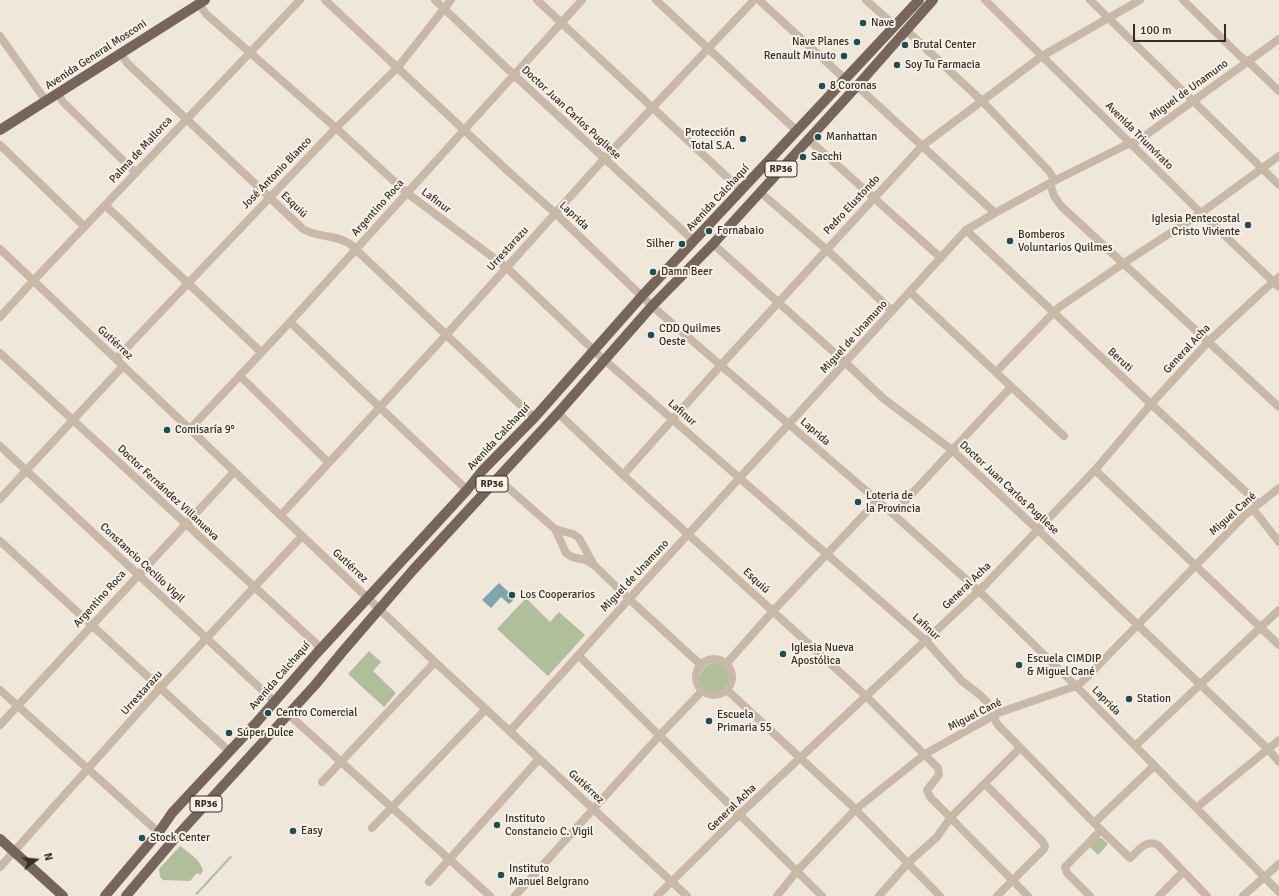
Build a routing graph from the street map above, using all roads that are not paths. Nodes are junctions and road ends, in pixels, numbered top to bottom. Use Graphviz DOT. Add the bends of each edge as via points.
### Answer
graph roads {
  1 [pos="300,0"];
  2 [pos="325,0"];
  3 [pos="435,0"];
  4 [pos="451,0"];
  5 [pos="537,0"];
  6 [pos="582,0"];
  7 [pos="656,0"];
  8 [pos="754,0"];
  9 [pos="760,0"];
  10 [pos="866,0"];
  11 [pos="919,0"];
  12 [pos="933,0"];
  13 [pos="985,0"];
  14 [pos="1090,0"];
  15 [pos="1140,0"];
  16 [pos="1183,0"];
  17 [pos="202,2"];
  18 [pos="444,9"];
  19 [pos="1108,18"];
  20 [pos="561,23"];
  21 [pos="895,26"];
  22 [pos="906,30"];
  23 [pos="0,36"];
  24 [pos="1279,39"];
  25 [pos="708,49"];
  26 [pos="250,52"];
  27 [pos="121,54"];
  28 [pos="1042,56"];
  29 [pos="1247,62"];
  30 [pos="398,67"];
  31 [pos="514,76"];
  32 [pos="844,78"];
  33 [pos="857,86"];
  34 [pos="1279,91"];
  35 [pos="58,94"];
  36 [pos="1194,100"];
  37 [pos="46,101"];
  38 [pos="982,101"];
  39 [pos="652,108"];
  40 [pos="187,119"];
  41 [pos="336,128"];
  42 [pos="0,130"];
  43 [pos="464,130"];
  44 [pos="797,131"];
  45 [pos="808,139"];
  46 [pos="1131,143"];
  47 [pos="0,146"];
  48 [pos="922,146"];
  49 [pos="1279,156"];
  50 [pos="604,159"];
  51 [pos="1262,168"];
  52 [pos="136,173"];
  53 [pos="1052,182"];
  54 [pos="1279,185"];
  55 [pos="742,190"];
  56 [pos="760,192"];
  57 [pos="406,193"];
  58 [pos="270,197"];
  59 [pos="873,198"];
  60 [pos="105,205"];
  61 [pos="555,213"];
  62 [pos="995,213"];
  63 [pos="1201,213"];
  64 [pos="84,226"];
  65 [pos="966,230"];
  66 [pos="694,241"];
  67 [pos="713,244"];
  68 [pos="0,249"];
  69 [pos="355,249"];
  70 [pos="826,250"];
  71 [pos="940,258"];
  72 [pos="1124,263"];
  73 [pos="506,267"];
  74 [pos="33,281"];
  75 [pos="1277,282"];
  76 [pos="188,283"];
  77 [pos="910,292"];
  78 [pos="642,296"];
  79 [pos="778,303"];
  80 [pos="652,306"];
  81 [pos="892,311"];
  82 [pos="1053,312"];
  83 [pos="0,317"];
  84 [pos="290,322"];
  85 [pos="446,335"];
  86 [pos="1208,342"];
  87 [pos="594,350"];
  88 [pos="261,352"];
  89 [pos="0,353"];
  90 [pos="116,359"];
  91 [pos="605,360"];
  92 [pos="846,363"];
  93 [pos="123,366"];
  94 [pos="721,366"];
  95 [pos="996,372"];
  96 [pos="240,376"];
  97 [pos="1011,387"];
  98 [pos="1151,404"];
  99 [pos="1279,407"];
  100 [pos="379,408"];
  101 [pos="558,413"];
  102 [pos="532,414"];
  103 [pos="673,419"];
  104 [pos="73,420"];
  105 [pos="789,425"];
  106 [pos="190,429"];
  107 [pos="1064,436"];
  108 [pos="0,446"];
  109 [pos="952,450"];
  110 [pos="329,463"];
  111 [pos="26,470"];
  112 [pos="1095,470"];
  113 [pos="234,472"];
  114 [pos="623,475"];
  115 [pos="740,478"];
  116 [pos="498,479"];
  117 [pos="467,490"];
  118 [pos="1277,492"];
  119 [pos="0,499"];
  120 [pos="877,501"];
  121 [pos="1256,506"];
  122 [pos="893,514"];
  123 [pos="281,515"];
  124 [pos="185,523"];
  125 [pos="555,529"];
  126 [pos="1038,530"];
  127 [pos="689,534"];
  128 [pos="302,536"];
  129 [pos="0,541"];
  130 [pos="1279,542"];
  131 [pos="828,554"];
  132 [pos="594,565"];
  133 [pos="1195,565"];
  134 [pos="138,574"];
  135 [pos="254,588"];
  136 [pos="979,591"];
  137 [pos="368,598"];
  138 [pos="629,599"];
  139 [pos="380,608"];
  140 [pos="1279,610"];
  141 [pos="773,611"];
  142 [pos="1137,625"];
  143 [pos="91,626"];
  144 [pos="1261,628"];
  145 [pos="207,638"];
  146 [pos="925,640"];
  147 [pos="1279,645"];
  148 [pos="321,648"];
  149 [pos="578,655"];
  150 [pos="435,662"];
  151 [pos="726,664"];
  152 [pos="701,665"];
  153 [pos="1200,685"];
  154 [pos="1076,686"];
  155 [pos="160,688"];
  156 [pos="0,690"];
  157 [pos="727,690"];
  158 [pos="702,691"];
  159 [pos="866,696"];
  160 [pos="272,699"];
  161 [pos="17,706"];
  162 [pos="486,709"];
  163 [pos="288,714"];
  164 [pos="994,715"];
  165 [pos="0,724"];
  166 [pos="510,731"];
  167 [pos="660,735"];
  168 [pos="1279,740"];
  169 [pos="1135,746"];
  170 [pos="225,748"];
  171 [pos="1020,748"];
  172 [pos="1268,749"];
  173 [pos="925,754"];
  174 [pos="801,758"];
  175 [pos="539,759"];
  176 [pos="341,762"];
  177 [pos="1279,762"];
  178 [pos="1154,766"];
  179 [pos="88,770"];
  180 [pos="322,782"];
  181 [pos="985,784"];
  182 [pos="391,808"];
  183 [pos="593,808"];
  184 [pos="1196,808"];
  185 [pos="855,810"];
  186 [pos="172,813"];
  187 [pos="740,814"];
  188 [pos="951,817"];
  189 [pos="1094,823"];
  190 [pos="154,828"];
  191 [pos="372,828"];
  192 [pos="1101,830"];
  193 [pos="0,839"];
  194 [pos="14,852"];
  195 [pos="448,860"];
  196 [pos="908,863"];
  197 [pos="1279,864"];
  198 [pos="0,867"];
  199 [pos="797,871"];
  200 [pos="1183,872"];
  201 [pos="1264,876"];
  202 [pos="1013,881"];
  203 [pos="429,882"];
  204 [pos="672,882"];
  205 [pos="1279,892"];
  206 [pos="109,894"];
  207 [pos="63,896"];
  208 [pos="126,896"];
  209 [pos="490,896"];
  210 [pos="515,896"];
  211 [pos="657,896"];
  212 [pos="687,896"];
  213 [pos="777,896"];
  214 [pos="822,896"];
  215 [pos="879,896"];
  216 [pos="940,896"];
  217 [pos="997,896"];
  218 [pos="1028,896"];
  219 [pos="1090,896"];
  220 [pos="1159,896"];
  221 [pos="1207,896"];
  222 [pos="1243,896"];
  1 -- 26 [label="street, Palma de Mallorca"];
  2 -- 30 [label="street, Laprida"];
  3 -- 18 [label="street, Doctor Juan Carlos Pugliese"];
  4 -- 18 [label="street, José Antonio Blanco"];
  5 -- 20 [label="street"];
  6 -- 20 [label="street, Argentino Roca"];
  7 -- 25 [label="street"];
  8 -- 25 [label="street, Urrestarazu"];
  9 -- 32 [label="street"];
  10 -- 21 [label="street"];
  11 -- 21 [label="main road, Avenida Calchaquí / RP36"];
  12 -- 22 [label="main road, RP36"];
  13 -- 28 [label="street, Avenida Triunvirato"];
  14 -- 19 [label="street"];
  15 -- 19 [label="street, Pedro Elustondo"];
  16 -- 29 [label="street"];
  17 -- 26 [label="street, Lafinur" via="206,14"];
  17 -- 27 [label="main road, Avenida General Mosconi"];
  18 -- 30 [label="street, José Antonio Blanco"];
  18 -- 31 [label="street, Doctor Juan Carlos Pugliese"];
  19 -- 28 [label="street, Pedro Elustondo"];
  19 -- 36 [label="street"];
  20 -- 31 [label="street, Argentino Roca"];
  20 -- 39 [label="street"];
  21 -- 32 [label="main road, Avenida Calchaquí / RP36"];
  22 -- 33 [label="main road, RP36"];
  22 -- 38 [label="street"];
  23 -- 37 [label="street"];
  24 -- 29 [label="street, Miguel de Unamuno"];
  25 -- 39 [label="street, Urrestarazu"];
  25 -- 44 [label="street"];
  26 -- 40 [label="street, Palma de Mallorca"];
  26 -- 41 [label="street, Lafinur"];
  27 -- 35 [label="main road, Avenida General Mosconi"];
  27 -- 40 [label="street, Esquiú"];
  28 -- 38 [label="street, Pedro Elustondo"];
  28 -- 46 [label="street, Avenida Triunvirato"];
  29 -- 34 [label="street"];
  29 -- 36 [label="street, Miguel de Unamuno"];
  30 -- 41 [label="street, José Antonio Blanco"];
  30 -- 43 [label="street, Laprida"];
  31 -- 43 [label="street, Argentino Roca"];
  31 -- 50 [label="street, Doctor Juan Carlos Pugliese"];
  32 -- 44 [label="main road, Avenida Calchaquí / RP36"];
  33 -- 45 [label="main road, RP36"];
  33 -- 48 [label="street"];
  35 -- 37 [label="main road, Avenida General Mosconi"];
  35 -- 52 [label="street" via="63,102"];
  36 -- 46 [label="street, Miguel de Unamuno" via="1139,140"];
  36 -- 51 [label="street"];
  37 -- 42 [label="main road, Avenida General Mosconi"];
  38 -- 48 [label="street, Pedro Elustondo"];
  38 -- 53 [label="street" via="1049,171"];
  39 -- 50 [label="street, Urrestarazu"];
  39 -- 55 [label="street"];
  40 -- 52 [label="street, Palma de Mallorca"];
  40 -- 58 [label="street, Esquiú"];
  41 -- 57 [label="street, Lafinur"];
  41 -- 58 [label="street, José Antonio Blanco"];
  43 -- 57 [label="street, Argentino Roca"];
  43 -- 61 [label="street, Laprida"];
  44 -- 55 [label="main road, Avenida Calchaquí / RP36"];
  45 -- 56 [label="main road, RP36"];
  45 -- 59 [label="street"];
  46 -- 53 [label="street, Miguel de Unamuno"];
  46 -- 63 [label="street, Avenida Triunvirato"];
  47 -- 64 [label="street"];
  48 -- 59 [label="street, Pedro Elustondo"];
  48 -- 62 [label="street"];
  49 -- 51 [label="street"];
  50 -- 61 [label="street, Urrestarazu"];
  50 -- 66 [label="street, Doctor Juan Carlos Pugliese"];
  51 -- 54 [label="street"];
  51 -- 63 [label="street"];
  52 -- 60 [label="street, Palma de Mallorca"];
  53 -- 62 [label="street, Miguel de Unamuno"];
  53 -- 72 [label="street" via="1054,196 1061,206"];
  55 -- 66 [label="main road, Avenida Calchaquí / RP36"];
  56 -- 67 [label="main road, RP36"];
  56 -- 70 [label="street"];
  57 -- 69 [label="street, Argentino Roca"];
  57 -- 73 [label="street, Lafinur"];
  58 -- 69 [label="street, Esquiú" via="306,231 343,240"];
  58 -- 76 [label="street, José Antonio Blanco"];
  59 -- 70 [label="street, Pedro Elustondo"];
  59 -- 71 [label="street"];
  60 -- 64 [label="street, Palma de Mallorca"];
  60 -- 76 [label="street"];
  61 -- 73 [label="street, Urrestarazu"];
  61 -- 78 [label="street, Laprida"];
  62 -- 65 [label="street, Miguel de Unamuno"];
  63 -- 72 [label="street"];
  63 -- 75 [label="street, Avenida Triunvirato"];
  64 -- 74 [label="street, Palma de Mallorca"];
  65 -- 71 [label="street, Miguel de Unamuno"];
  65 -- 82 [label="street, Beruti"];
  66 -- 78 [label="main road, Avenida Calchaquí / RP36"];
  67 -- 79 [label="street, Doctor Juan Carlos Pugliese"];
  67 -- 80 [label="main road, RP36"];
  68 -- 74 [label="street, Gutiérrez"];
  69 -- 84 [label="street, Argentino Roca"];
  69 -- 85 [label="street, Esquiú"];
  70 -- 79 [label="street, Pedro Elustondo"];
  70 -- 81 [label="street"];
  71 -- 77 [label="street, Miguel de Unamuno"];
  72 -- 82 [label="street"];
  72 -- 86 [label="street"];
  73 -- 85 [label="street, Urrestarazu"];
  73 -- 87 [label="street, Lafinur"];
  74 -- 83 [label="street, Palma de Mallorca"];
  74 -- 90 [label="street, Gutiérrez"];
  75 -- 86 [label="street, General Acha"];
  76 -- 88 [label="street"];
  76 -- 90 [label="street, José Antonio Blanco"];
  77 -- 81 [label="street, Miguel de Unamuno"];
  77 -- 95 [label="street"];
  78 -- 80 [label="street, Laprida"];
  78 -- 87 [label="main road, Avenida Calchaquí / RP36"];
  79 -- 92 [label="street, Doctor Juan Carlos Pugliese"];
  79 -- 94 [label="street, Pedro Elustondo"];
  80 -- 91 [label="main road, RP36"];
  80 -- 94 [label="street, Laprida"];
  81 -- 92 [label="street, Miguel de Unamuno"];
  82 -- 95 [label="street"];
  82 -- 98 [label="street, Beruti"];
  84 -- 88 [label="street, Argentino Roca"];
  84 -- 100 [label="street"];
  85 -- 100 [label="street, Urrestarazu"];
  85 -- 102 [label="street, Esquiú"];
  86 -- 98 [label="street, General Acha"];
  86 -- 99 [label="street"];
  87 -- 91 [label="street, Lafinur"];
  87 -- 102 [label="main road, Avenida Calchaquí / RP36"];
  88 -- 96 [label="street, Argentino Roca"];
  89 -- 104 [label="street, Doctor Fernández Villanueva"];
  90 -- 93 [label="street, Gutiérrez"];
  91 -- 101 [label="main road, RP36"];
  91 -- 103 [label="street, Lafinur"];
  92 -- 105 [label="street, Miguel de Unamuno"];
  92 -- 109 [label="street, Doctor Juan Carlos Pugliese" via="884,399"];
  93 -- 104 [label="street"];
  93 -- 106 [label="street, Gutiérrez"];
  94 -- 103 [label="street, Pedro Elustondo"];
  94 -- 105 [label="street, Laprida"];
  95 -- 97 [label="street"];
  96 -- 106 [label="street, Argentino Roca"];
  96 -- 110 [label="street"];
  97 -- 107 [label="street"];
  97 -- 109 [label="street"];
  98 -- 112 [label="street, General Acha"];
  98 -- 121 [label="street, Beruti"];
  100 -- 110 [label="street, Urrestarazu"];
  100 -- 117 [label="street"];
  101 -- 114 [label="street, Esquiú"];
  101 -- 116 [label="main road, RP36"];
  102 -- 117 [label="main road, Avenida Calchaquí / RP36"];
  103 -- 114 [label="street, Pedro Elustondo"];
  103 -- 115 [label="street, Lafinur"];
  104 -- 111 [label="street"];
  104 -- 124 [label="street, Doctor Fernández Villanueva"];
  105 -- 115 [label="street, Miguel de Unamuno"];
  105 -- 120 [label="street, Laprida"];
  106 -- 113 [label="street, Gutiérrez"];
  108 -- 111 [label="street, Constancio Cecilio Vigil"];
  109 -- 122 [label="street"];
  109 -- 126 [label="street, Doctor Juan Carlos Pugliese"];
  110 -- 123 [label="street, Urrestarazu"];
  111 -- 119 [label="street"];
  111 -- 134 [label="street, Constancio Cecilio Vigil"];
  112 -- 126 [label="street, General Acha"];
  112 -- 133 [label="street"];
  113 -- 123 [label="street, Gutiérrez"];
  113 -- 124 [label="street, Argentino Roca"];
  114 -- 127 [label="street, Esquiú"];
  115 -- 127 [label="street, Miguel de Unamuno"];
  115 -- 131 [label="street, Lafinur"];
  116 -- 125 [label="street"];
  116 -- 139 [label="main road, RP36"];
  117 -- 137 [label="main road, Avenida Calchaquí / RP36"];
  118 -- 121 [label="street, Miguel Cané"];
  120 -- 122 [label="street, Laprida"];
  120 -- 131 [label="street"];
  121 -- 130 [label="street, Beruti"];
  121 -- 133 [label="street, Miguel Cané"];
  122 -- 136 [label="street, Laprida"];
  123 -- 128 [label="street, Gutiérrez"];
  124 -- 134 [label="street, Argentino Roca"];
  124 -- 135 [label="street, Doctor Fernández Villanueva"];
  125 -- 132 [label="street" via="579,538"];
  125 -- 132 [label="street" via="566,553"];
  126 -- 136 [label="street, General Acha"];
  126 -- 142 [label="street, Doctor Juan Carlos Pugliese"];
  127 -- 138 [label="street, Miguel de Unamuno"];
  127 -- 141 [label="street, Esquiú"];
  128 -- 135 [label="street, Urrestarazu"];
  128 -- 137 [label="street, Gutiérrez"];
  129 -- 143 [label="street"];
  131 -- 141 [label="street"];
  131 -- 146 [label="street, Lafinur"];
  132 -- 138 [label="street"];
  133 -- 142 [label="street, Miguel Cané"];
  133 -- 144 [label="street"];
  134 -- 143 [label="street, Argentino Roca"];
  134 -- 145 [label="street, Constancio Cecilio Vigil"];
  135 -- 145 [label="street, Urrestarazu"];
  135 -- 148 [label="street, Doctor Fernández Villanueva"];
  136 -- 146 [label="street, General Acha"];
  136 -- 154 [label="street, Laprida"];
  137 -- 139 [label="street, Gutiérrez"];
  137 -- 148 [label="main road, Avenida Calchaquí / RP36"];
  138 -- 149 [label="street, Miguel de Unamuno"];
  138 -- 152 [label="street"];
  139 -- 150 [label="street, Gutiérrez"];
  139 -- 163 [label="main road, RP36"];
  140 -- 144 [label="street"];
  141 -- 151 [label="street"];
  141 -- 159 [label="street, Esquiú"];
  142 -- 153 [label="street, Doctor Juan Carlos Pugliese"];
  142 -- 154 [label="street, Miguel Cané"];
  143 -- 155 [label="street"];
  143 -- 161 [label="street, Argentino Roca"];
  144 -- 147 [label="street"];
  144 -- 153 [label="street"];
  145 -- 155 [label="street, Urrestarazu"];
  145 -- 160 [label="street, Constancio Cecilio Vigil"];
  146 -- 159 [label="street, General Acha"];
  146 -- 164 [label="street, Lafinur" via="962,681 984,698"];
  148 -- 160 [label="main road, Avenida Calchaquí / RP36"];
  149 -- 166 [label="street, Miguel de Unamuno"];
  149 -- 167 [label="street"];
  150 -- 162 [label="street, Gutiérrez"];
  150 -- 176 [label="street"];
  151 -- 152 [label="street" via="710,660"];
  151 -- 157 [label="street" via="732,674"];
  152 -- 158 [label="street" via="696,675"];
  153 -- 169 [label="street"];
  153 -- 172 [label="street, Doctor Juan Carlos Pugliese"];
  154 -- 164 [label="street, Miguel Cané"];
  154 -- 169 [label="street, Laprida"];
  155 -- 170 [label="street"];
  155 -- 179 [label="street, Urrestarazu"];
  156 -- 161 [label="street"];
  157 -- 158 [label="street" via="718,695"];
  157 -- 174 [label="street"];
  158 -- 167 [label="street"];
  159 -- 173 [label="street, Esquiú"];
  159 -- 174 [label="street, General Acha"];
  160 -- 170 [label="main road, Avenida Calchaquí / RP36"];
  161 -- 165 [label="street, Argentino Roca"];
  161 -- 179 [label="street"];
  162 -- 166 [label="street, Gutiérrez"];
  162 -- 182 [label="street"];
  163 -- 176 [label="street"];
  163 -- 208 [label="main road, RP36" via="176,836"];
  164 -- 171 [label="street, Lafinur" via="999,726"];
  164 -- 173 [label="street, Miguel Cané"];
  166 -- 175 [label="street, Gutiérrez"];
  167 -- 183 [label="street"];
  167 -- 187 [label="street"];
  168 -- 172 [label="street"];
  169 -- 178 [label="street, Laprida"];
  170 -- 186 [label="main road, Avenida Calchaquí / RP36"];
  171 -- 181 [label="street"];
  171 -- 189 [label="street, Lafinur"];
  172 -- 177 [label="street, Doctor Juan Carlos Pugliese"];
  172 -- 184 [label="street"];
  173 -- 185 [label="street, Miguel Cané"];
  173 -- 188 [label="street, Esquiú" via="938,768 939,776 927,790 930,797"];
  174 -- 185 [label="street"];
  174 -- 187 [label="street, General Acha"];
  175 -- 183 [label="street, Gutiérrez"];
  175 -- 195 [label="street"];
  176 -- 180 [label="street"];
  176 -- 182 [label="street"];
  178 -- 184 [label="street, Laprida"];
  178 -- 189 [label="street"];
  179 -- 190 [label="street"];
  179 -- 194 [label="street, Urrestarazu"];
  181 -- 188 [label="street"];
  181 -- 202 [label="street" via="1045,846"];
  182 -- 191 [label="street"];
  182 -- 195 [label="street"];
  183 -- 204 [label="street, Gutiérrez"];
  183 -- 210 [label="street"];
  184 -- 201 [label="street, Laprida"];
  185 -- 196 [label="street"];
  185 -- 199 [label="street, Miguel Cané"];
  186 -- 190 [label="main road"];
  186 -- 206 [label="main road, Avenida Calchaquí / RP36"];
  187 -- 199 [label="street"];
  187 -- 204 [label="street, General Acha"];
  188 -- 196 [label="street" via="937,837"];
  188 -- 202 [label="street"];
  189 -- 192 [label="street, Lafinur"];
  190 -- 206 [label="main road" via="108,884"];
  192 -- 200 [label="street, Lafinur" via="1130,858 1145,844 1153,842"];
  192 -- 219 [label="street" via="1065,867 1067,873"];
  193 -- 194 [label="main road"];
  194 -- 198 [label="street, Urrestarazu"];
  194 -- 207 [label="main road"];
  195 -- 203 [label="street"];
  195 -- 209 [label="street"];
  196 -- 215 [label="street"];
  196 -- 216 [label="street"];
  197 -- 201 [label="street"];
  199 -- 213 [label="street, Miguel Cané"];
  199 -- 214 [label="street"];
  200 -- 220 [label="street"];
  200 -- 221 [label="street"];
  201 -- 205 [label="street, Laprida"];
  201 -- 222 [label="street"];
  202 -- 217 [label="street"];
  202 -- 218 [label="street"];
  204 -- 211 [label="street, General Acha"];
  204 -- 212 [label="street, Gutiérrez"];
}
